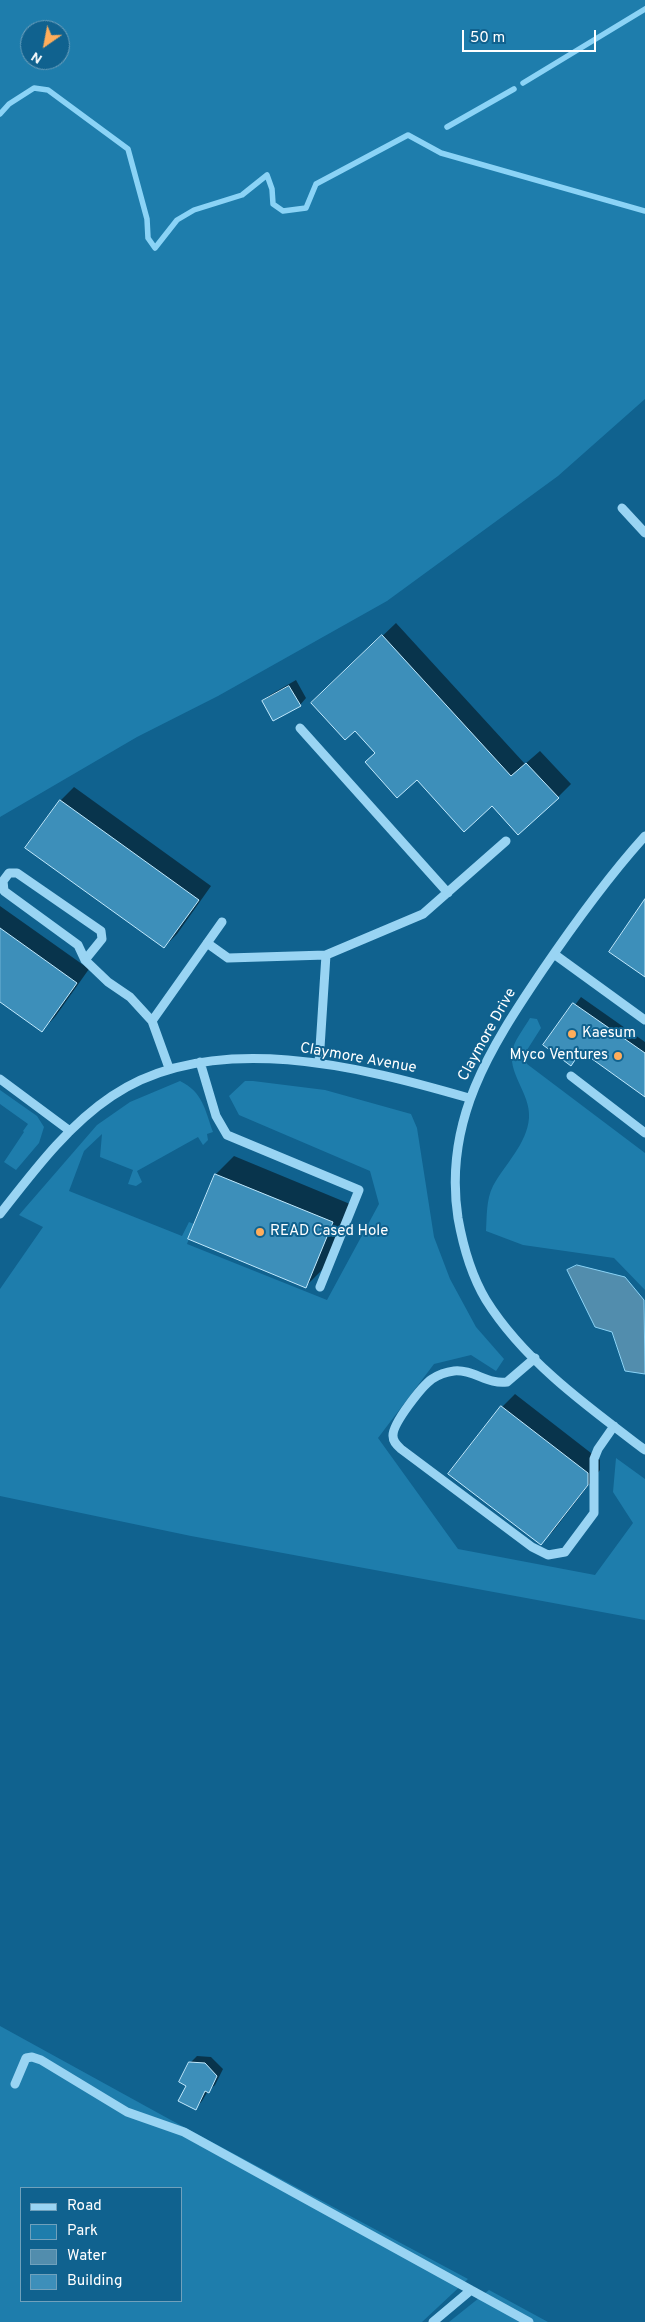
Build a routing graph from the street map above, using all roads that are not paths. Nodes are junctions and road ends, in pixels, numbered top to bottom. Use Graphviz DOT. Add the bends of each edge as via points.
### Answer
graph roads {
  1 [pos="622,508"];
  2 [pos="645,533"];
  3 [pos="300,728"];
  4 [pos="645,836"];
  5 [pos="506,841"];
  6 [pos="448,893"];
  7 [pos="222,922"];
  8 [pos="207,943"];
  9 [pos="554,954"];
  10 [pos="326,955"];
  11 [pos="85,960"];
  12 [pos="645,1020"];
  13 [pos="152,1021"];
  14 [pos="200,1062"];
  15 [pos="319,1063"];
  16 [pos="169,1068"];
  17 [pos="571,1076"];
  18 [pos="0,1079"];
  19 [pos="469,1098"];
  20 [pos="70,1131"];
  21 [pos="645,1133"];
  22 [pos="0,1214"];
  23 [pos="320,1287"];
  24 [pos="535,1358"];
  25 [pos="614,1426"];
  26 [pos="645,1450"];
  27 [pos="15,2084"];
  28 [pos="471,2290"];
  29 [pos="433,2322"];
  30 [pos="529,2322"];
  1 -- 2 [label="street"];
  3 -- 6 [label="street"];
  4 -- 9 [label="street, Claymore Drive" via="596,894"];
  5 -- 6 [label="street"];
  6 -- 10 [label="street" via="423,914"];
  7 -- 8 [label="street"];
  8 -- 10 [label="street" via="228,958"];
  8 -- 13 [label="street"];
  9 -- 12 [label="street"];
  9 -- 19 [label="street, Claymore Drive" via="503,1031"];
  10 -- 15 [label="street"];
  11 -- 11 [label="street" via="78,945 4,891 3,881 9,873 17,873 101,931 102,939"];
  11 -- 13 [label="street" via="130,997"];
  13 -- 16 [label="street"];
  14 -- 15 [label="street, Claymore Avenue" via="264,1058"];
  14 -- 16 [label="street, Claymore Avenue"];
  14 -- 23 [label="street" via="216,1116 227,1136 359,1190"];
  15 -- 19 [label="street, Claymore Avenue" via="389,1076"];
  16 -- 20 [label="street, Claymore Avenue" via="111,1096"];
  17 -- 21 [label="street"];
  18 -- 20 [label="street"];
  19 -- 24 [label="street, Claymore Drive" via="459,1133 455,1170 461,1234 470,1266 486,1299"];
  20 -- 22 [label="street, Claymore Avenue"];
  24 -- 25 [label="street, Claymore Drive"];
  24 -- 25 [label="street" via="506,1382 495,1382 464,1371 447,1372 433,1378 396,1423 393,1440 532,1547 548,1555 565,1552 594,1513 594,1459"];
  25 -- 26 [label="street, Claymore Drive"];
  27 -- 28 [label="street" via="26,2058 41,2060 128,2112 184,2132"];
  28 -- 29 [label="street"];
  28 -- 30 [label="street"];
}
